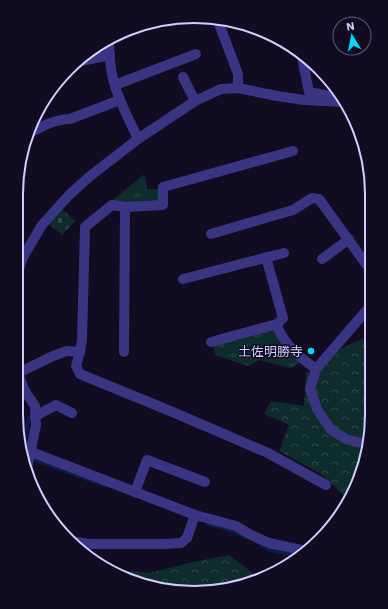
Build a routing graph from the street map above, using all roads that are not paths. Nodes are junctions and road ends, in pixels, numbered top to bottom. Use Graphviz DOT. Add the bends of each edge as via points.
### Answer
graph roads {
  1 [pos="219,25"];
  2 [pos="109,46"];
  3 [pos="196,54"];
  4 [pos="110,56"];
  5 [pos="88,60"];
  6 [pos="303,62"];
  7 [pos="183,77"];
  8 [pos="115,85"];
  9 [pos="238,88"];
  10 [pos="334,96"];
  11 [pos="120,100"];
  12 [pos="195,101"];
  13 [pos="338,102"];
  14 [pos="35,130"];
  15 [pos="138,139"];
  16 [pos="292,151"];
  17 [pos="125,207"];
  18 [pos="211,234"];
  19 [pos="349,239"];
  20 [pos="284,253"];
  21 [pos="23,257"];
  22 [pos="266,257"];
  23 [pos="322,259"];
  24 [pos="365,262"];
  25 [pos="183,280"];
  26 [pos="365,312"];
  27 [pos="277,324"];
  28 [pos="211,342"];
  29 [pos="80,352"];
  30 [pos="124,352"];
  31 [pos="316,369"];
  32 [pos="23,371"];
  33 [pos="23,386"];
  34 [pos="72,412"];
  35 [pos="35,416"];
  36 [pos="363,444"];
  37 [pos="26,450"];
  38 [pos="205,482"];
  39 [pos="326,485"];
  40 [pos="135,492"];
  41 [pos="195,516"];
  42 [pos="79,542"];
  43 [pos="300,550"];
  1 -- 9 [label="street" via="238,74"];
  2 -- 4 [label="street"];
  3 -- 8 [label="street"];
  4 -- 5 [label="street"];
  4 -- 8 [label="street"];
  6 -- 10 [label="street" via="309,92"];
  7 -- 12 [label="street"];
  8 -- 11 [label="street"];
  9 -- 12 [label="street" via="221,89"];
  9 -- 13 [label="street" via="304,100"];
  11 -- 14 [label="street"];
  11 -- 15 [label="street"];
  12 -- 15 [label="street"];
  15 -- 21 [label="street" via="69,195 42,225"];
  16 -- 17 [label="street" via="163,187 163,205"];
  17 -- 29 [label="street" via="112,205 85,227"];
  17 -- 30 [label="street"];
  18 -- 19 [label="street" via="293,210 312,198 319,199"];
  19 -- 23 [label="street"];
  19 -- 24 [label="street"];
  20 -- 22 [label="street"];
  22 -- 25 [label="street"];
  22 -- 27 [label="street" via="283,318"];
  26 -- 31 [label="street"];
  27 -- 28 [label="street"];
  27 -- 31 [label="street" via="279,331 294,350"];
  29 -- 32 [label="street" via="67,351"];
  29 -- 39 [label="street" via="76,366 80,374 268,453"];
  31 -- 36 [label="street" via="310,389 317,409 331,430 346,439"];
  33 -- 35 [label="street" via="35,406"];
  34 -- 35 [label="street" via="56,405"];
  35 -- 37 [label="street" via="36,425"];
  37 -- 40 [label="street"];
  38 -- 40 [label="street" via="147,460"];
  40 -- 41 [label="street"];
  41 -- 42 [label="street" via="187,538 181,544"];
  41 -- 43 [label="street" via="236,526 270,543"];
}
